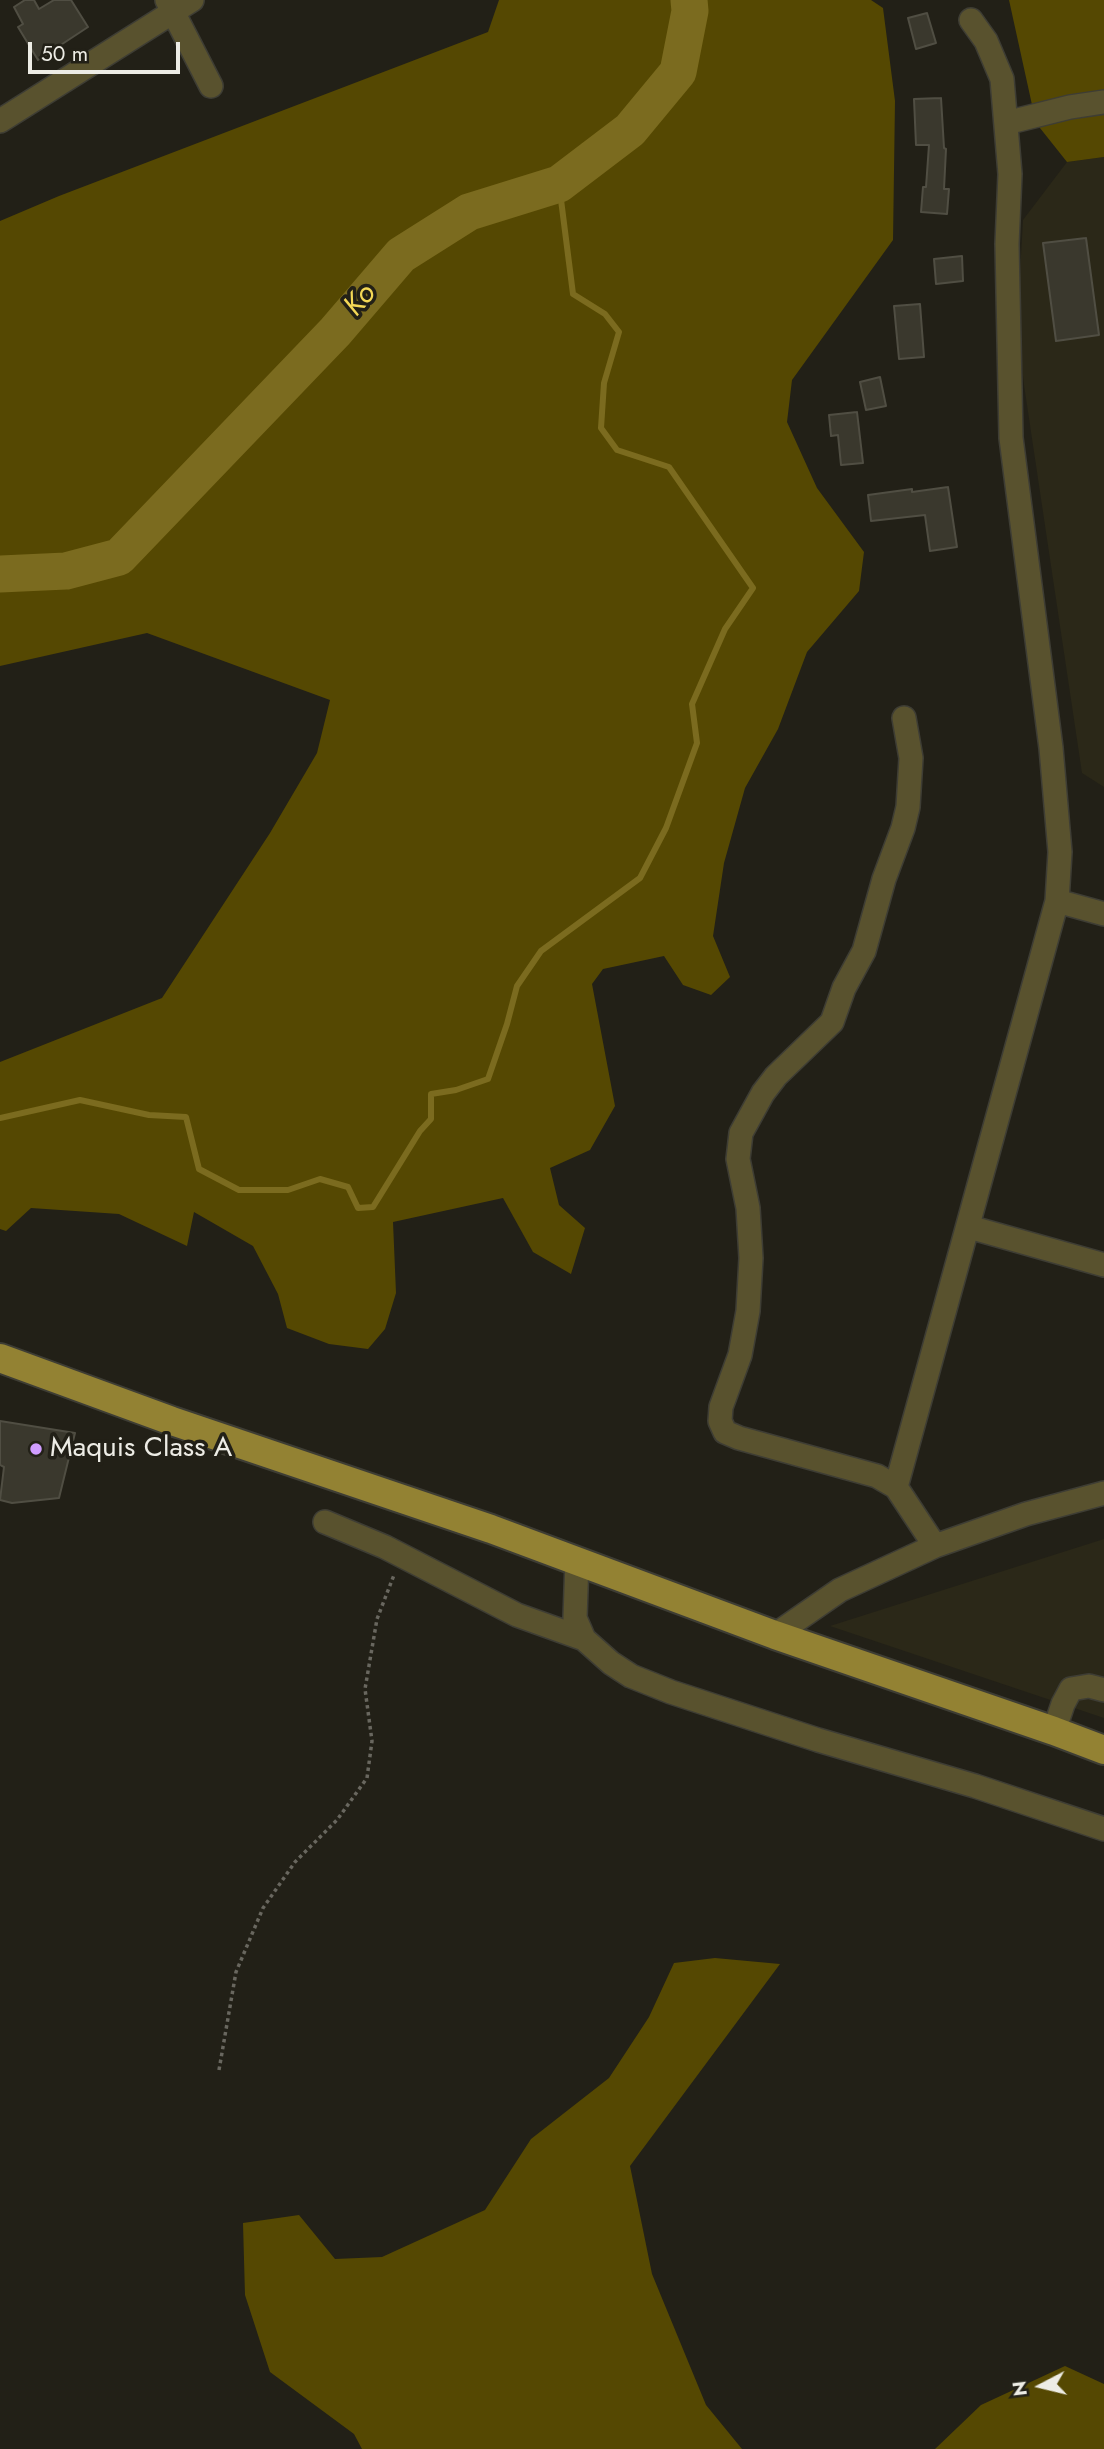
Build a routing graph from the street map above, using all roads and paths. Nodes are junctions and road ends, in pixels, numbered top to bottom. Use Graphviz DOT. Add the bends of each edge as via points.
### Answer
graph roads {
  1 [pos="192,0"];
  2 [pos="170,6"];
  3 [pos="971,20"];
  4 [pos="211,86"];
  5 [pos="1104,102"];
  6 [pos="0,121"];
  7 [pos="1006,123"];
  8 [pos="904,718"];
  9 [pos="1057,901"];
  10 [pos="1104,915"];
  11 [pos="969,1227"];
  12 [pos="1104,1265"];
  13 [pos="1,1360"];
  14 [pos="896,1487"];
  15 [pos="1104,1493"];
  16 [pos="325,1522"];
  17 [pos="935,1546"];
  18 [pos="401,1556"];
  19 [pos="577,1561"];
  20 [pos="775,1635"];
  21 [pos="584,1639"];
  22 [pos="1104,1690"];
  23 [pos="1054,1731"];
  24 [pos="1104,1750"];
  25 [pos="1104,1829"];
  26 [pos="219,2070"];
  1 -- 2 [label="street"];
  2 -- 4 [label="street"];
  2 -- 6 [label="street"];
  3 -- 7 [label="street" via="986,41 1002,79"];
  5 -- 7 [label="street"];
  7 -- 9 [label="street" via="1011,438 1051,748 1060,852"];
  8 -- 14 [label="street" via="911,758 908,807 864,951 832,1022 776,1076 741,1133 738,1158 751,1258 748,1311 720,1421 725,1432 739,1438 877,1476"];
  9 -- 10 [label="street"];
  9 -- 11 [label="street"];
  11 -- 12 [label="street"];
  11 -- 14 [label="street"];
  13 -- 19 [label="main road"];
  14 -- 17 [label="street"];
  15 -- 17 [label="street"];
  16 -- 18 [label="street"];
  17 -- 20 [label="street" via="840,1590"];
  18 -- 21 [label="street" via="517,1615"];
  18 -- 26 [label="path" via="377,1619 365,1689 372,1741 367,1778 337,1820 295,1862 263,1908 236,1972"];
  19 -- 20 [label="main road"];
  19 -- 21 [label="street" via="575,1618"];
  20 -- 23 [label="main road"];
  21 -- 25 [label="street" via="631,1676 671,1692"];
  22 -- 23 [label="street" via="1089,1686 1071,1689"];
  23 -- 24 [label="main road"];
}
